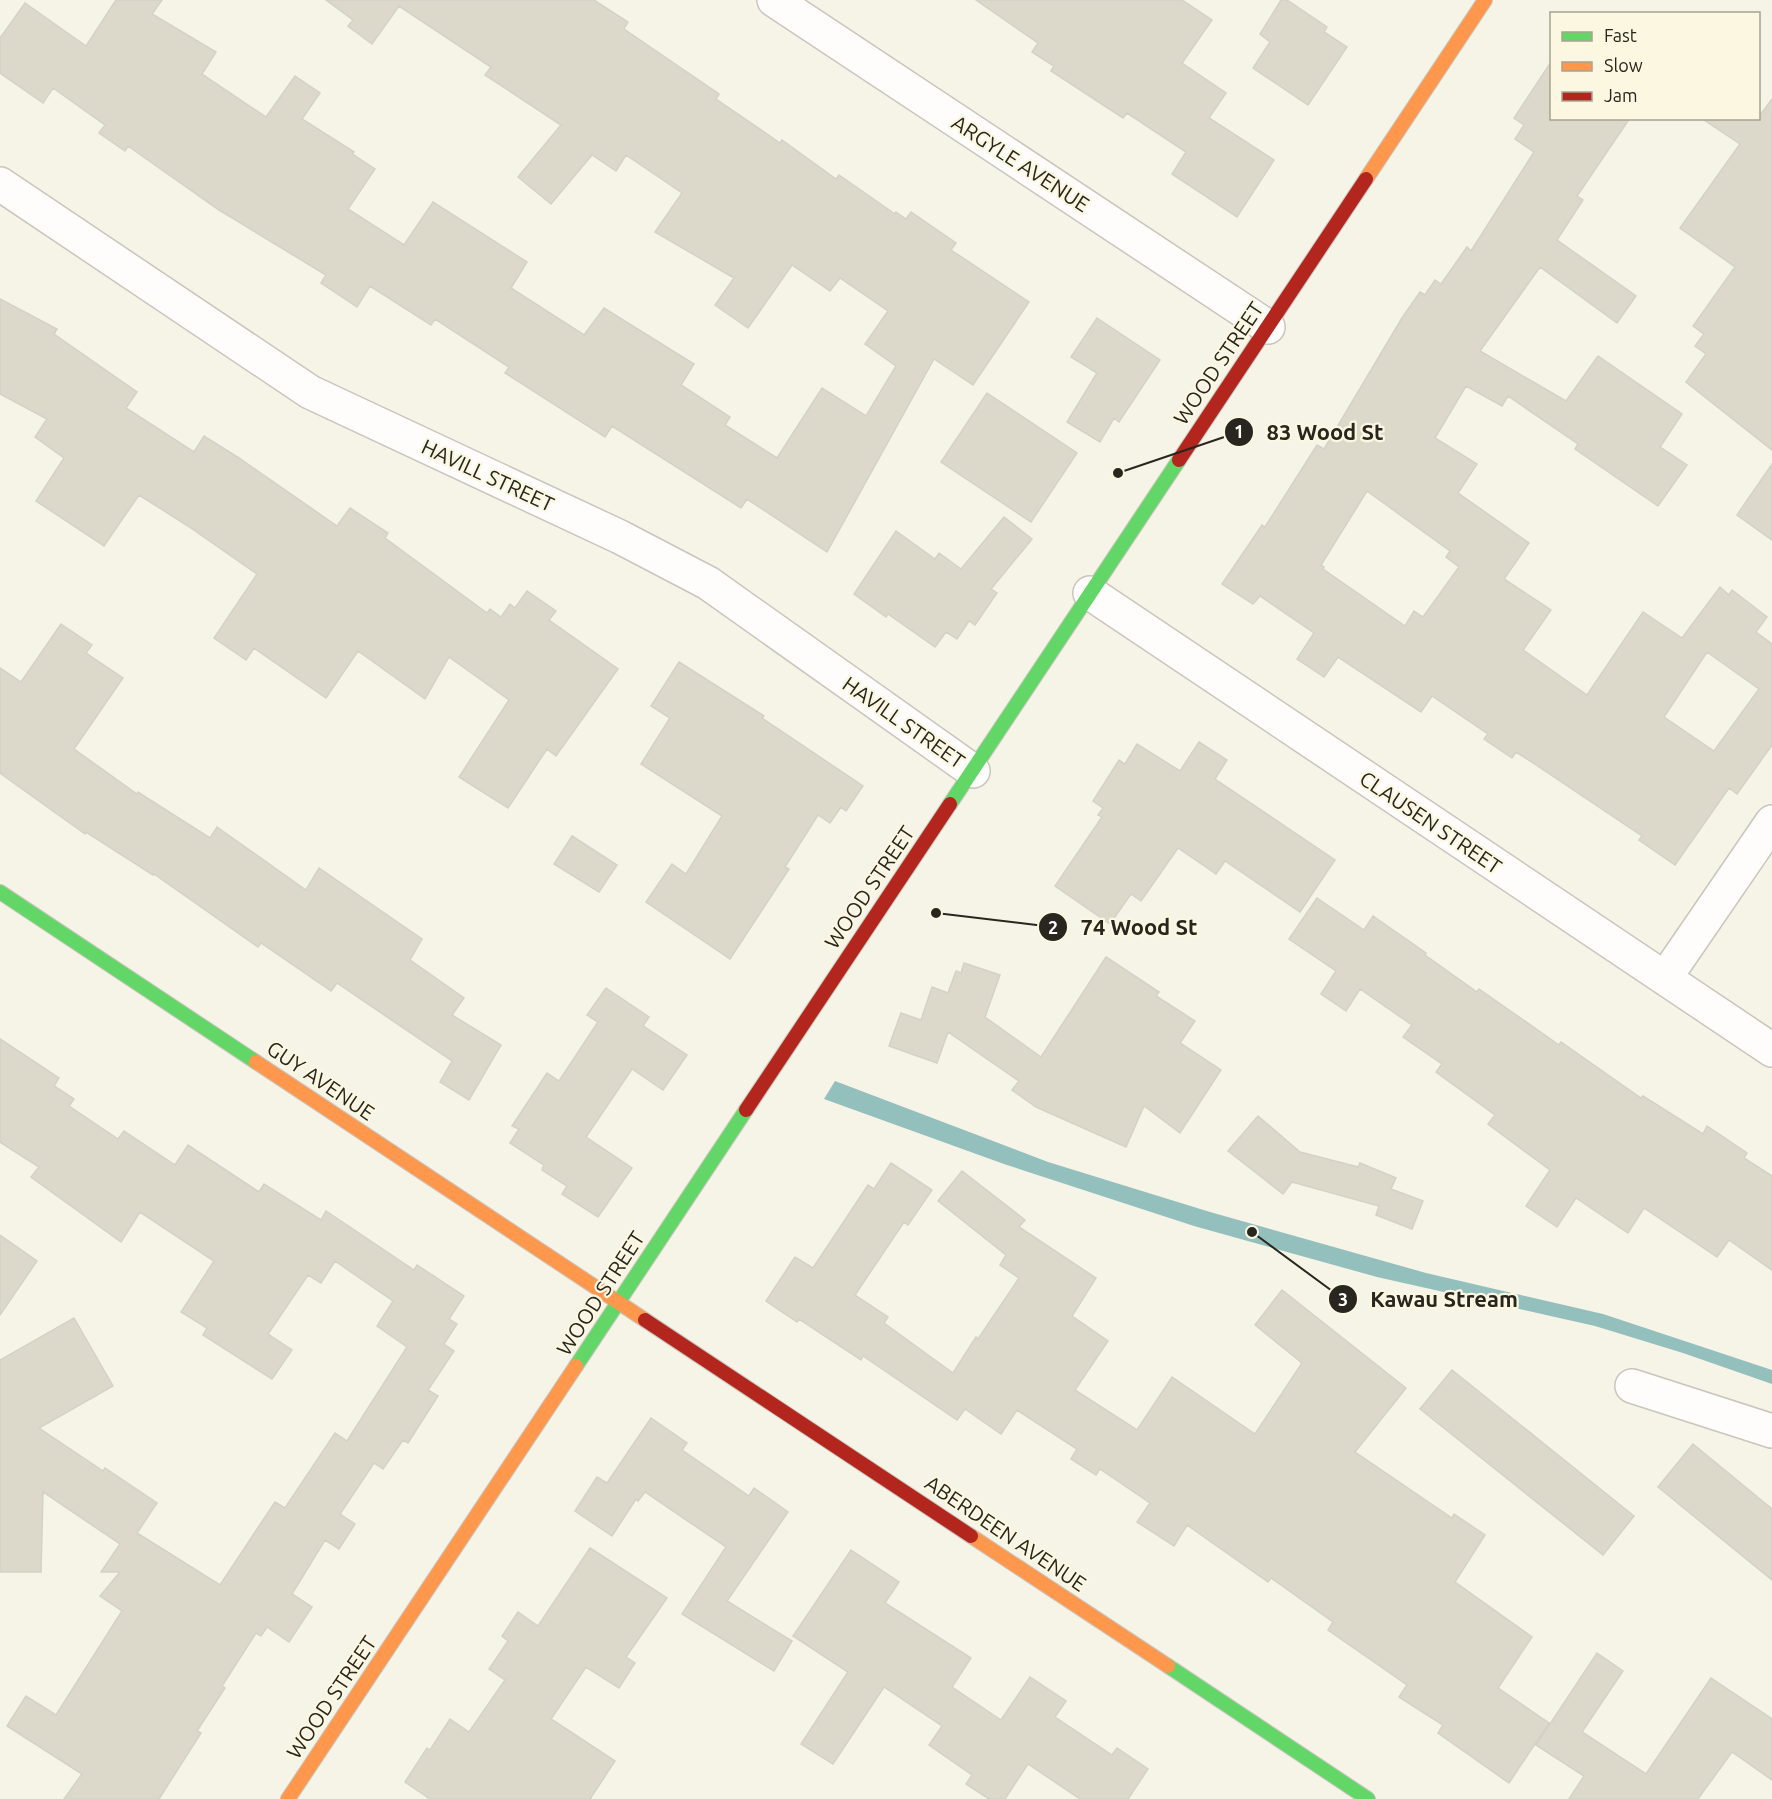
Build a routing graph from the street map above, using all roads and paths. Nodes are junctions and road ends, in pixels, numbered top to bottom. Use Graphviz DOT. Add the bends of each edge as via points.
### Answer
graph roads {
  1 [pos="774,0"];
  2 [pos="1485,0"];
  3 [pos="0,184"];
  4 [pos="1268,327"];
  5 [pos="1090,593"];
  6 [pos="973,771"];
  7 [pos="1772,822"];
  8 [pos="0,892"];
  9 [pos="1665,978"];
  10 [pos="1772,1050"];
  11 [pos="620,1302"];
  12 [pos="1632,1386"];
  13 [pos="1772,1431"];
  14 [pos="288,1799"];
  15 [pos="1368,1799"];
  1 -- 4 [label="street, ARGYLE AVENUE"];
  2 -- 4 [label="street, WOOD STREET"];
  3 -- 6 [label="street, HAVILL STREET" via="310,392 620,537 708,583"];
  4 -- 5 [label="street, WOOD STREET"];
  5 -- 6 [label="street, WOOD STREET"];
  5 -- 9 [label="street, CLAUSEN STREET"];
  6 -- 11 [label="street, WOOD STREET"];
  7 -- 9 [label="street"];
  8 -- 11 [label="street, GUY AVENUE"];
  9 -- 10 [label="street, CLAUSEN STREET"];
  11 -- 14 [label="street, WOOD STREET"];
  11 -- 15 [label="street, ABERDEEN AVENUE"];
  12 -- 13 [label="street"];
}
